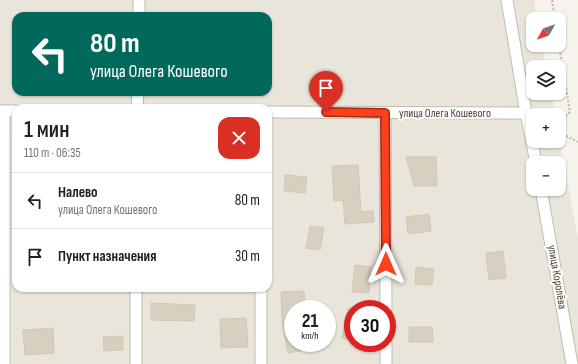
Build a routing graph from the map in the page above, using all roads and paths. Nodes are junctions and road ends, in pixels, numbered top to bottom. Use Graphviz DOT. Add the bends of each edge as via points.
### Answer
graph roads {
  1 [pos="139,0"];
  2 [pos="507,0"];
  3 [pos="552,0"];
  4 [pos="139,12"];
  5 [pos="554,12"];
  6 [pos="560,52"];
  7 [pos="2,111"];
  8 [pos="12,112"];
  9 [pos="272,112"];
  10 [pos="385,113"];
  11 [pos="526,113"];
  12 [pos="566,116"];
  13 [pos="566,136"];
  14 [pos="578,142"];
  15 [pos="542,196"];
  16 [pos="136,292"];
  17 [pos="261,292"];
  18 [pos="386,300"];
  19 [pos="386,352"];
  20 [pos="4,364"];
  21 [pos="136,364"];
  22 [pos="261,364"];
  23 [pos="386,364"];
  24 [pos="572,364"];
  1 -- 4 [label="street"];
  2 -- 11 [label="street"];
  3 -- 5 [label="path"];
  6 -- 12 [label="path" via="570,112"];
  7 -- 8 [label="street"];
  7 -- 20 [label="street"];
  9 -- 10 [label="street, улица Олега Кошевого"];
  10 -- 11 [label="street, улица Олега Кошевого"];
  10 -- 18 [label="street"];
  13 -- 14 [label="path"];
  15 -- 24 [label="street, улица Королёва"];
  16 -- 21 [label="street"];
  17 -- 22 [label="street"];
  19 -- 23 [label="street"];
}
